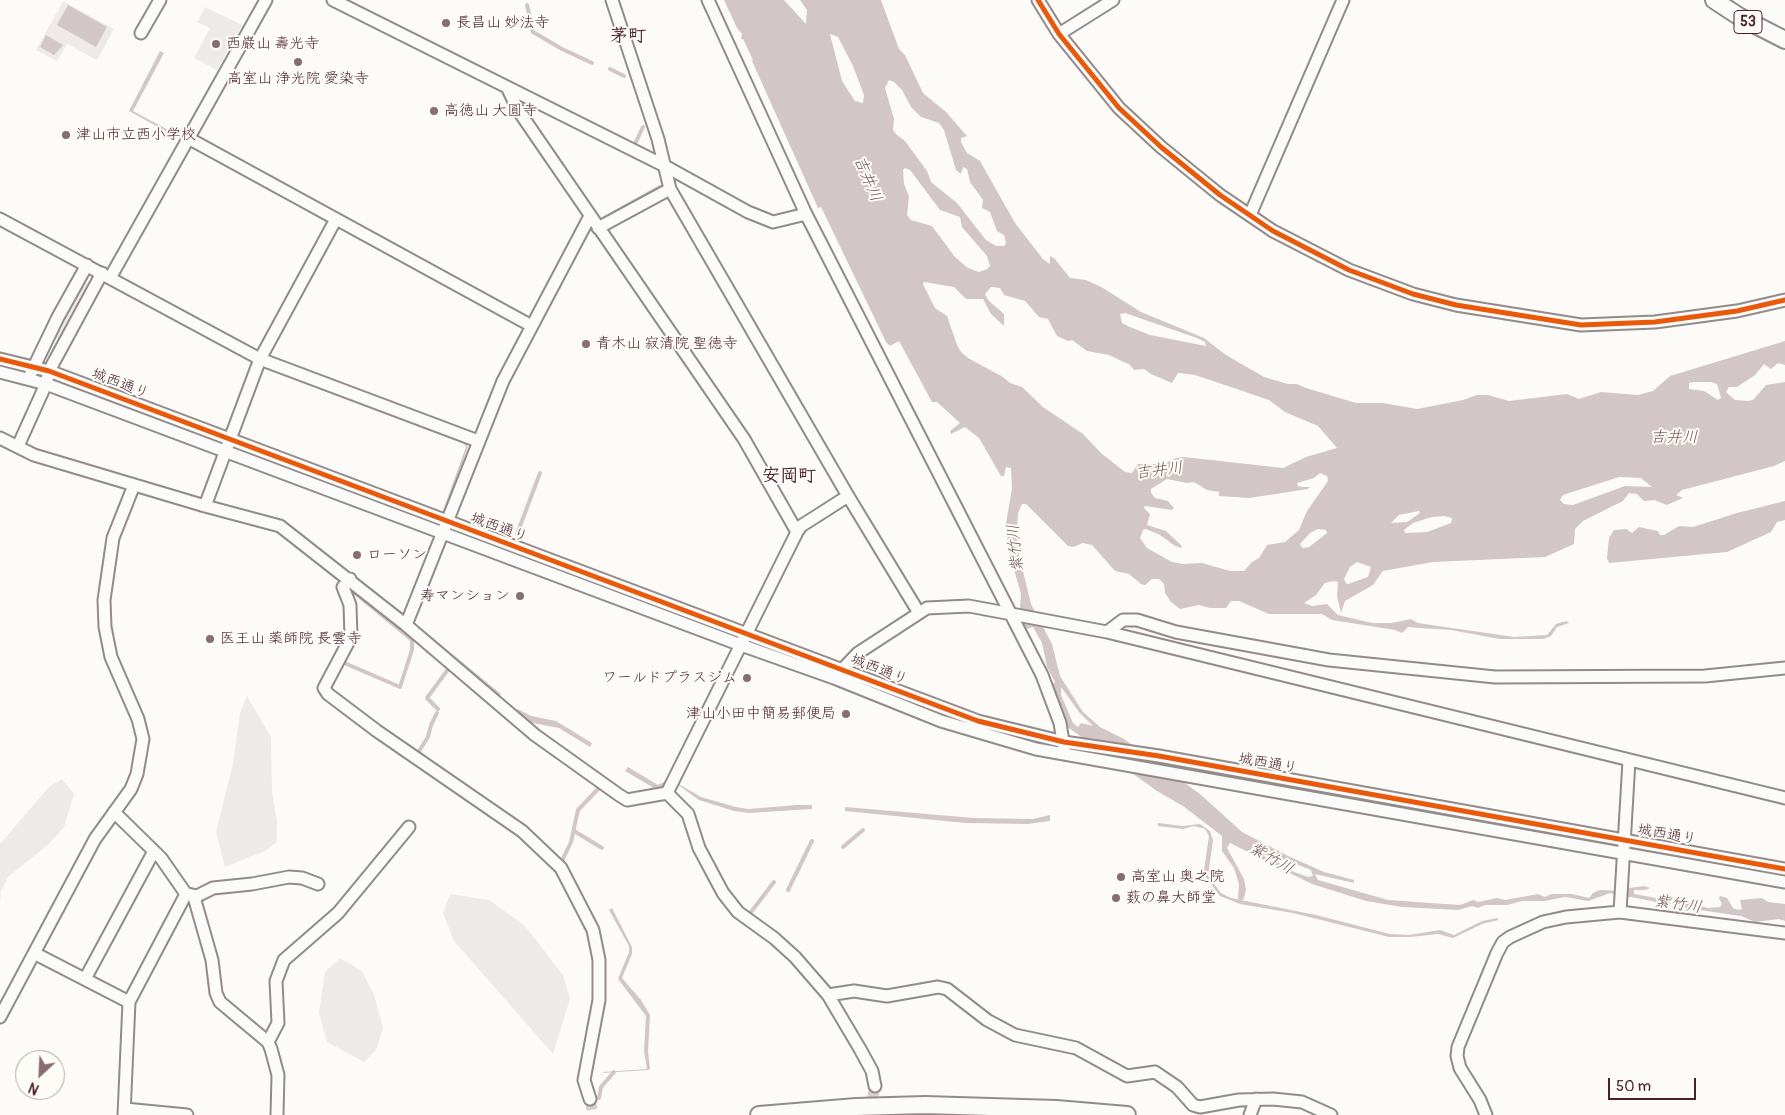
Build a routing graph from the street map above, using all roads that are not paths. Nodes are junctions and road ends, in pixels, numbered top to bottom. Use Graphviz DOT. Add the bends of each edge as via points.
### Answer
graph roads {
  1 [pos="160,0"];
  2 [pos="266,0"];
  3 [pos="333,0"];
  4 [pos="612,0"];
  5 [pos="708,0"];
  6 [pos="1038,0"];
  7 [pos="1113,0"];
  8 [pos="1343,0"];
  9 [pos="1714,0"];
  10 [pos="141,34"];
  11 [pos="1059,34"];
  12 [pos="1785,40"];
  13 [pos="508,89"];
  14 [pos="188,138"];
  15 [pos="665,166"];
  16 [pos="670,189"];
  17 [pos="806,214"];
  18 [pos="1250,215"];
  19 [pos="590,216"];
  20 [pos="0,219"];
  21 [pos="336,219"];
  22 [pos="598,228"];
  23 [pos="86,265"];
  24 [pos="106,276"];
  25 [pos="1785,300"];
  26 [pos="530,325"];
  27 [pos="0,359"];
  28 [pos="260,359"];
  29 [pos="33,366"];
  30 [pos="49,371"];
  31 [pos="0,372"];
  32 [pos="30,380"];
  33 [pos="46,384"];
  34 [pos="0,438"];
  35 [pos="478,441"];
  36 [pos="18,446"];
  37 [pos="228,446"];
  38 [pos="134,485"];
  39 [pos="848,496"];
  40 [pos="205,506"];
  41 [pos="444,527"];
  42 [pos="797,532"];
  43 [pos="350,579"];
  44 [pos="919,613"];
  45 [pos="1013,613"];
  46 [pos="406,625"];
  47 [pos="1106,632"];
  48 [pos="746,633"];
  49 [pos="741,646"];
  50 [pos="843,668"];
  51 [pos="1785,668"];
  52 [pos="834,678"];
  53 [pos="1064,742"];
  54 [pos="1064,754"];
  55 [pos="1629,761"];
  56 [pos="667,793"];
  57 [pos="1785,798"];
  58 [pos="114,812"];
  59 [pos="410,827"];
  60 [pos="1623,839"];
  61 [pos="154,851"];
  62 [pos="1622,852"];
  63 [pos="1785,869"];
  64 [pos="1785,882"];
  65 [pos="318,884"];
  66 [pos="190,895"];
  67 [pos="1620,909"];
  68 [pos="1785,933"];
  69 [pos="34,953"];
  70 [pos="85,979"];
  71 [pos="828,995"];
  72 [pos="129,1002"];
  73 [pos="0,1017"];
  74 [pos="268,1042"];
  75 [pos="875,1086"];
  76 [pos="590,1099"];
  77 [pos="1256,1099"];
  78 [pos="125,1112"];
  79 [pos="187,1115"];
  80 [pos="277,1115"];
  81 [pos="759,1115"];
  82 [pos="1127,1115"];
  83 [pos="1250,1115"];
  84 [pos="1331,1115"];
  85 [pos="1486,1115"];
  1 -- 10 [label="street"];
  2 -- 14 [label="street"];
  3 -- 13 [label="street"];
  4 -- 15 [label="street"];
  5 -- 17 [label="street"];
  6 -- 11 [label="street"];
  7 -- 11 [label="street"];
  8 -- 18 [label="street"];
  9 -- 12 [label="highway, 53"];
  11 -- 18 [label="street" via="1119,108 1161,147"];
  13 -- 15 [label="street"];
  13 -- 19 [label="street" via="518,110"];
  14 -- 21 [label="street"];
  14 -- 24 [label="street"];
  15 -- 16 [label="street"];
  15 -- 17 [label="street" via="748,212 773,222"];
  16 -- 22 [label="street"];
  16 -- 39 [label="street"];
  17 -- 45 [label="street"];
  18 -- 25 [label="street" via="1273,231 1349,270 1413,294 1502,314 1581,325 1655,322 1736,311"];
  19 -- 22 [label="street"];
  19 -- 26 [label="street"];
  20 -- 23 [label="street"];
  21 -- 26 [label="street"];
  21 -- 28 [label="street"];
  22 -- 42 [label="street" via="744,439"];
  23 -- 24 [label="street"];
  23 -- 29 [label="street"];
  24 -- 28 [label="street"];
  24 -- 30 [label="street"];
  26 -- 35 [label="street" via="502,381"];
  27 -- 29 [label="street, 城西通り"];
  28 -- 35 [label="street"];
  28 -- 37 [label="street"];
  29 -- 30 [label="street, 城西通り"];
  29 -- 32 [label="street"];
  30 -- 33 [label="street"];
  30 -- 37 [label="street, 城西通り"];
  31 -- 32 [label="street, 城西通り"];
  32 -- 33 [label="street, 城西通り"];
  33 -- 36 [label="street"];
  33 -- 37 [label="street, 城西通り"];
  34 -- 36 [label="street"];
  35 -- 41 [label="street"];
  36 -- 38 [label="street" via="34,455"];
  37 -- 40 [label="street"];
  37 -- 41 [label="street, 城西通り"];
  38 -- 40 [label="street"];
  38 -- 58 [label="street" via="108,560 105,618 110,657 138,719 143,739 137,774 131,789"];
  39 -- 42 [label="street" via="801,526"];
  39 -- 44 [label="street"];
  40 -- 43 [label="street" via="280,526"];
  41 -- 46 [label="street"];
  41 -- 48 [label="street, 城西通り"];
  41 -- 49 [label="street, 城西通り"];
  42 -- 48 [label="street"];
  43 -- 46 [label="street"];
  43 -- 76 [label="street" via="344,587 350,605 351,637 324,688 328,694 522,831 561,868 594,930 599,960 599,1000 584,1080"];
  44 -- 45 [label="street" via="927,608 969,606"];
  44 -- 50 [label="street" via="858,652"];
  45 -- 47 [label="street"];
  45 -- 53 [label="street" via="1042,675"];
  46 -- 56 [label="street" via="535,736 627,800"];
  47 -- 51 [label="street" via="1123,620 1137,620 1176,632 1329,660 1495,677 1705,676"];
  47 -- 55 [label="street"];
  48 -- 49 [label="street"];
  48 -- 50 [label="street, 城西通り"];
  49 -- 52 [label="street, 城西通り"];
  49 -- 56 [label="street"];
  50 -- 52 [label="street"];
  50 -- 53 [label="street, 城西通り" via="978,721"];
  52 -- 54 [label="street, 城西通り" via="941,721"];
  53 -- 54 [label="street"];
  53 -- 60 [label="street, 城西通り"];
  54 -- 62 [label="street, 城西通り"];
  55 -- 57 [label="street"];
  55 -- 60 [label="street"];
  56 -- 71 [label="street" via="688,814 699,848 728,900 738,912 795,957"];
  58 -- 61 [label="street"];
  58 -- 69 [label="street" via="95,839"];
  59 -- 74 [label="street" via="338,913 284,960 276,981 278,1023"];
  60 -- 62 [label="street"];
  60 -- 63 [label="street, 城西通り"];
  61 -- 66 [label="street"];
  61 -- 70 [label="street"];
  62 -- 64 [label="street, 城西通り"];
  62 -- 67 [label="street"];
  65 -- 66 [label="street" via="289,877 213,888"];
  66 -- 72 [label="street"];
  66 -- 74 [label="street" via="212,960 220,1002"];
  67 -- 68 [label="street"];
  67 -- 85 [label="street" via="1543,922 1503,942 1457,1056 1460,1068"];
  69 -- 70 [label="street"];
  69 -- 73 [label="street"];
  70 -- 72 [label="street"];
  71 -- 75 [label="street" via="872,1071"];
  71 -- 77 [label="street" via="854,991 888,996 938,987 947,989 987,1020 1015,1035 1076,1048 1128,1076 1155,1072 1200,1107"];
  72 -- 78 [label="street"];
  74 -- 80 [label="street" via="278,1076"];
  77 -- 83 [label="street"];
  77 -- 84 [label="street" via="1302,1102"];
  78 -- 79 [label="street"];
  81 -- 82 [label="highway" via="925,1105"];
}
